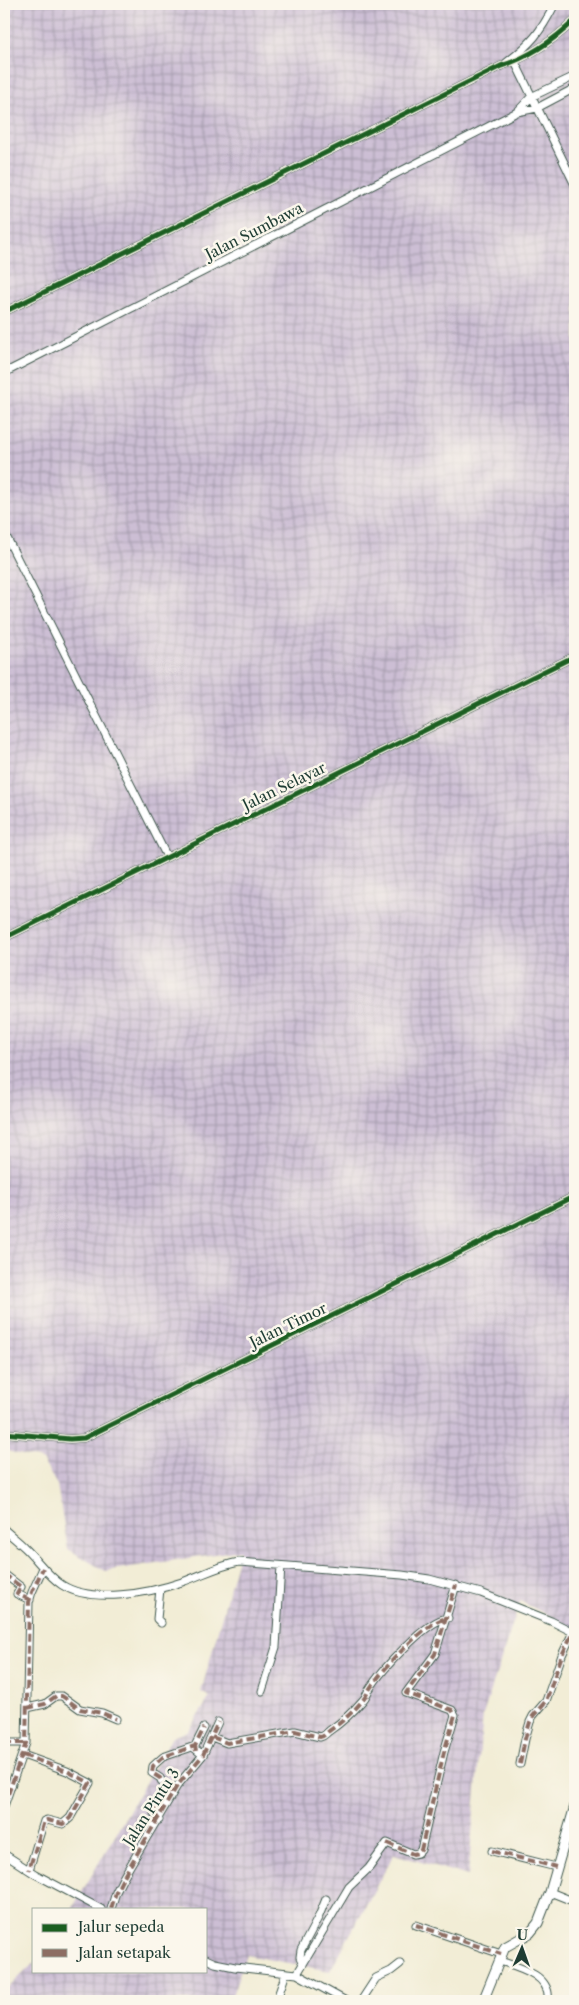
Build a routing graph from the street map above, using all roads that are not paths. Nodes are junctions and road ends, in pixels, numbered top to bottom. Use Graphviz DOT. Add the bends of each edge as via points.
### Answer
graph roads {
  1 [pos="555,4"];
  2 [pos="575,20"];
  3 [pos="515,62"];
  4 [pos="501,66"];
  5 [pos="575,76"];
  6 [pos="575,88"];
  7 [pos="531,97"];
  8 [pos="537,108"];
  9 [pos="517,112"];
  10 [pos="575,185"];
  11 [pos="4,312"];
  12 [pos="4,373"];
  13 [pos="4,532"];
  14 [pos="575,656"];
  15 [pos="167,857"];
  16 [pos="4,938"];
  17 [pos="575,1196"];
  18 [pos="4,1433"];
  19 [pos="4,1531"];
  20 [pos="281,1566"];
  21 [pos="43,1568"];
  22 [pos="4,1574"];
  23 [pos="456,1585"];
  24 [pos="160,1588"];
  25 [pos="30,1600"];
  26 [pos="448,1618"];
  27 [pos="161,1624"];
  28 [pos="574,1632"];
  29 [pos="262,1691"];
  30 [pos="27,1708"];
  31 [pos="116,1719"];
  32 [pos="218,1722"];
  33 [pos="204,1728"];
  34 [pos="212,1737"];
  35 [pos="4,1743"];
  36 [pos="26,1743"];
  37 [pos="195,1746"];
  38 [pos="203,1754"];
  39 [pos="23,1755"];
  40 [pos="520,1764"];
  41 [pos="170,1790"];
  42 [pos="4,1806"];
  43 [pos="575,1806"];
  44 [pos="158,1820"];
  45 [pos="492,1851"];
  46 [pos="4,1854"];
  47 [pos="556,1867"];
  48 [pos="29,1870"];
  49 [pos="550,1892"];
  50 [pos="326,1899"];
  51 [pos="575,1902"];
  52 [pos="99,1908"];
  53 [pos="111,1908"];
  54 [pos="416,1925"];
  55 [pos="501,1957"];
  56 [pos="208,1960"];
  57 [pos="303,1964"];
  58 [pos="400,1964"];
  59 [pos="286,1973"];
  60 [pos="297,1974"];
  61 [pos="278,1996"];
  62 [pos="346,2001"];
  63 [pos="361,2001"];
  64 [pos="483,2001"];
  65 [pos="548,2001"];
  1 -- 4 [label="street" via="529,45"];
  2 -- 3 [label="street" via="558,36"];
  3 -- 4 [label="street"];
  3 -- 7 [label="street"];
  4 -- 11 [label="street"];
  5 -- 7 [label="street, Jalan Sumbawa"];
  6 -- 8 [label="street, Jalan Sumbawa"];
  7 -- 8 [label="street"];
  7 -- 9 [label="street, Jalan Sumbawa"];
  8 -- 9 [label="street, Jalan Sumbawa"];
  8 -- 10 [label="street"];
  9 -- 12 [label="street, Jalan Sumbawa"];
  13 -- 15 [label="street"];
  14 -- 15 [label="street, Jalan Selayar"];
  15 -- 16 [label="street, Jalan Selayar"];
  17 -- 18 [label="street, Jalan Timor" via="89,1436 70,1439"];
  19 -- 21 [label="street"];
  20 -- 23 [label="street" via="402,1575"];
  20 -- 24 [label="street" via="240,1562 223,1565 184,1582"];
  20 -- 29 [label="street" via="276,1647"];
  21 -- 24 [label="street" via="63,1585 84,1594"];
  21 -- 25 [label="street"];
  22 -- 25 [label="street" via="21,1587 18,1594"];
  23 -- 26 [label="street"];
  23 -- 28 [label="street"];
  24 -- 27 [label="street" via="157,1619"];
  25 -- 30 [label="street"];
  26 -- 34 [label="street" via="432,1623 414,1637 369,1689 365,1698 324,1736 295,1731 227,1743"];
  26 -- 57 [label="street" via="435,1654 406,1693 452,1710 455,1715 421,1850 413,1854 387,1843 369,1868 349,1887"];
  28 -- 40 [label="street" via="546,1701 530,1722"];
  30 -- 31 [label="street" via="62,1696 80,1709"];
  30 -- 36 [label="street"];
  32 -- 34 [label="street, Jalan Pintu 3"];
  33 -- 37 [label="street"];
  34 -- 38 [label="street, Jalan Pintu 3"];
  35 -- 36 [label="street"];
  36 -- 39 [label="street"];
  37 -- 38 [label="street" via="194,1749"];
  37 -- 41 [label="street" via="163,1757 153,1766 152,1773"];
  38 -- 41 [label="street, Jalan Pintu 3"];
  39 -- 42 [label="street"];
  39 -- 48 [label="street" via="90,1783 70,1818 63,1824 44,1821"];
  41 -- 44 [label="street, Jalan Pintu 3"];
  41 -- 44 [label="street" via="162,1792 158,1799 154,1810"];
  43 -- 47 [label="street"];
  44 -- 53 [label="street, Jalan Pintu 3" via="124,1876"];
  45 -- 47 [label="street"];
  46 -- 48 [label="street"];
  47 -- 49 [label="street"];
  48 -- 52 [label="street"];
  49 -- 51 [label="street"];
  49 -- 55 [label="street" via="538,1923 530,1933 505,1947"];
  50 -- 57 [label="street" via="301,1950"];
  54 -- 55 [label="street"];
  55 -- 64 [label="street"];
  55 -- 65 [label="street" via="532,1972 548,1989"];
  56 -- 59 [label="street" via="235,1967"];
  57 -- 60 [label="street"];
  58 -- 63 [label="street" via="376,1978"];
  59 -- 60 [label="street"];
  59 -- 61 [label="street"];
  60 -- 62 [label="street"];
}
